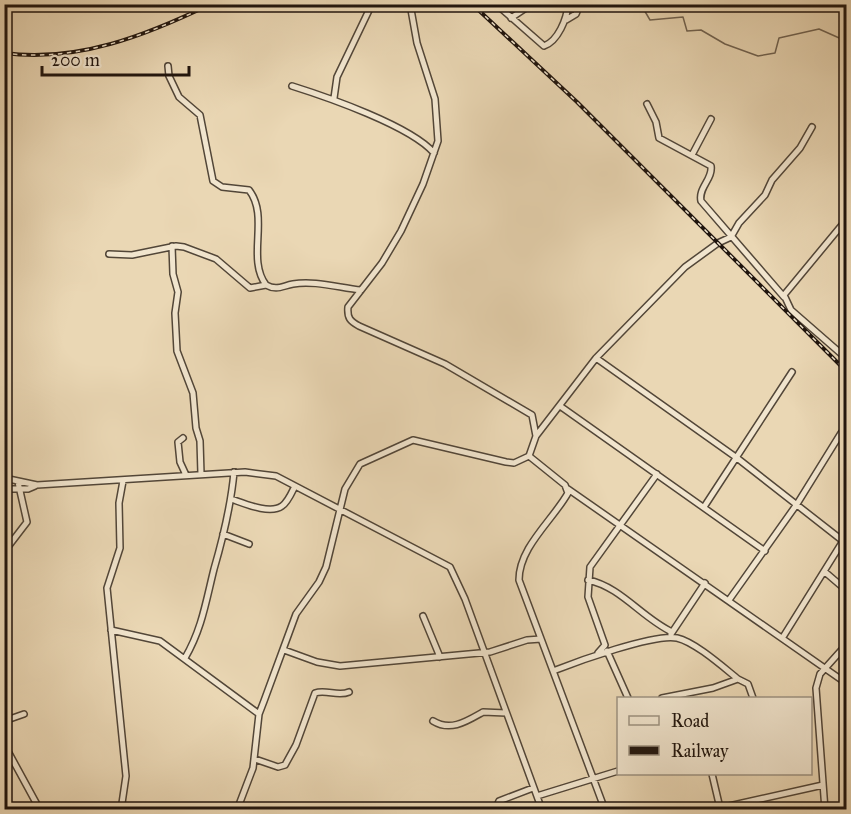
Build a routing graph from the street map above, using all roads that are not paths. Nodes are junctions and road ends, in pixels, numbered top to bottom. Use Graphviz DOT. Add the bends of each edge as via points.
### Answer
graph roads {
  1 [pos="372,4"];
  2 [pos="410,4"];
  3 [pos="496,4"];
  4 [pos="532,4"];
  5 [pos="568,4"];
  6 [pos="580,4"];
  7 [pos="511,18"];
  8 [pos="566,20"];
  9 [pos="168,66"];
  10 [pos="292,86"];
  11 [pos="334,98"];
  12 [pos="647,104"];
  13 [pos="711,119"];
  14 [pos="812,127"];
  15 [pos="434,153"];
  16 [pos="692,155"];
  17 [pos="846,220"];
  18 [pos="731,237"];
  19 [pos="172,246"];
  20 [pos="109,254"];
  21 [pos="266,285"];
  22 [pos="361,290"];
  23 [pos="784,297"];
  24 [pos="596,358"];
  25 [pos="846,358"];
  26 [pos="792,372"];
  27 [pos="560,406"];
  28 [pos="841,433"];
  29 [pos="537,436"];
  30 [pos="183,438"];
  31 [pos="529,456"];
  32 [pos="737,458"];
  33 [pos="234,472"];
  34 [pos="186,474"];
  35 [pos="201,474"];
  36 [pos="657,474"];
  37 [pos="4,478"];
  38 [pos="123,481"];
  39 [pos="18,485"];
  40 [pos="295,486"];
  41 [pos="4,489"];
  42 [pos="568,489"];
  43 [pos="231,499"];
  44 [pos="797,504"];
  45 [pos="704,507"];
  46 [pos="341,510"];
  47 [pos="620,523"];
  48 [pos="223,534"];
  49 [pos="845,538"];
  50 [pos="249,544"];
  51 [pos="765,550"];
  52 [pos="4,552"];
  53 [pos="825,572"];
  54 [pos="588,580"];
  55 [pos="705,583"];
  56 [pos="846,590"];
  57 [pos="729,600"];
  58 [pos="423,616"];
  59 [pos="111,630"];
  60 [pos="670,635"];
  61 [pos="783,637"];
  62 [pos="541,639"];
  63 [pos="846,645"];
  64 [pos="284,650"];
  65 [pos="607,651"];
  66 [pos="484,653"];
  67 [pos="598,653"];
  68 [pos="440,657"];
  69 [pos="185,658"];
  70 [pos="826,670"];
  71 [pos="553,671"];
  72 [pos="738,679"];
  73 [pos="846,684"];
  74 [pos="349,692"];
  75 [pos="627,697"];
  76 [pos="671,697"];
  77 [pos="752,697"];
  78 [pos="506,713"];
  79 [pos="24,714"];
  80 [pos="259,714"];
  81 [pos="4,721"];
  82 [pos="433,721"];
  83 [pos="814,728"];
  84 [pos="4,744"];
  85 [pos="255,759"];
  86 [pos="617,771"];
  87 [pos="711,775"];
  88 [pos="593,777"];
  89 [pos="823,785"];
  90 [pos="533,788"];
  91 [pos="537,796"];
  92 [pos="720,808"];
  93 [pos="40,810"];
  94 [pos="121,810"];
  95 [pos="237,810"];
  96 [pos="495,810"];
  97 [pos="542,810"];
  98 [pos="605,810"];
  99 [pos="711,810"];
  100 [pos="825,810"];
  1 -- 11 [label="street" via="337,77"];
  2 -- 15 [label="street" via="417,43 435,99 439,130"];
  3 -- 7 [label="street"];
  4 -- 7 [label="street"];
  5 -- 8 [label="street"];
  6 -- 8 [label="street" via="576,14"];
  7 -- 8 [label="street" via="544,46"];
  9 -- 21 [label="street" via="179,97 200,116 213,181 222,188 246,189 254,199 258,213 258,263"];
  10 -- 11 [label="street"];
  11 -- 15 [label="street" via="394,127"];
  12 -- 16 [label="street" via="659,138"];
  13 -- 16 [label="street"];
  14 -- 18 [label="street"];
  15 -- 22 [label="street" via="401,231"];
  16 -- 18 [label="street" via="711,166 700,198"];
  17 -- 23 [label="street"];
  18 -- 23 [label="street"];
  18 -- 24 [label="street" via="685,267"];
  19 -- 20 [label="street" via="132,255"];
  19 -- 21 [label="street" via="212,256 250,288"];
  19 -- 35 [label="street" via="178,292 177,351 193,393 201,441"];
  21 -- 22 [label="street" via="281,288 298,283"];
  22 -- 29 [label="street" via="348,307 350,320 434,359 523,408 534,419"];
  23 -- 25 [label="street" via="791,310"];
  24 -- 27 [label="street"];
  24 -- 32 [label="street"];
  26 -- 32 [label="street"];
  27 -- 29 [label="street"];
  27 -- 36 [label="street"];
  28 -- 44 [label="street"];
  29 -- 31 [label="street"];
  30 -- 34 [label="street" via="178,442 179,457"];
  31 -- 42 [label="street"];
  31 -- 46 [label="street" via="506,462 419,440 406,441 360,464 346,485"];
  32 -- 44 [label="street"];
  32 -- 45 [label="street"];
  33 -- 35 [label="street"];
  33 -- 40 [label="street" via="269,474"];
  33 -- 43 [label="street"];
  34 -- 35 [label="street"];
  34 -- 38 [label="street"];
  36 -- 45 [label="street"];
  36 -- 47 [label="street"];
  37 -- 39 [label="street"];
  38 -- 39 [label="street" via="37,485 28,489"];
  38 -- 59 [label="street" via="119,503 120,548 107,588"];
  39 -- 41 [label="street"];
  39 -- 52 [label="street" via="27,522"];
  40 -- 43 [label="street" via="284,505 277,509"];
  40 -- 46 [label="street"];
  42 -- 47 [label="street"];
  42 -- 62 [label="street" via="531,546 519,573 522,592"];
  43 -- 48 [label="street"];
  44 -- 49 [label="street"];
  44 -- 51 [label="street"];
  45 -- 51 [label="street"];
  46 -- 64 [label="street" via="326,567 302,603"];
  46 -- 66 [label="street" via="449,566"];
  47 -- 54 [label="street" via="591,564"];
  47 -- 55 [label="street"];
  48 -- 50 [label="street"];
  48 -- 69 [label="street" via="202,625"];
  49 -- 53 [label="street"];
  51 -- 57 [label="street"];
  53 -- 56 [label="street"];
  53 -- 61 [label="street"];
  54 -- 60 [label="street" via="608,587"];
  54 -- 67 [label="street" via="588,597 604,642"];
  55 -- 57 [label="street"];
  55 -- 60 [label="street"];
  57 -- 61 [label="street"];
  58 -- 68 [label="street"];
  59 -- 69 [label="street" via="155,638"];
  59 -- 94 [label="street" via="126,776"];
  60 -- 65 [label="street"];
  60 -- 72 [label="street"];
  61 -- 70 [label="street"];
  62 -- 66 [label="street"];
  62 -- 71 [label="street"];
  63 -- 70 [label="street"];
  64 -- 68 [label="street" via="340,666"];
  64 -- 80 [label="street"];
  65 -- 67 [label="street"];
  65 -- 75 [label="street"];
  66 -- 68 [label="street"];
  66 -- 78 [label="street"];
  67 -- 71 [label="street"];
  69 -- 80 [label="street"];
  70 -- 73 [label="street"];
  70 -- 83 [label="street" via="819,676 816,688"];
  71 -- 88 [label="street"];
  72 -- 76 [label="street"];
  72 -- 77 [label="street" via="748,684"];
  74 -- 85 [label="street" via="315,693 285,765 278,767"];
  78 -- 82 [label="street" via="483,712 471,721 457,724"];
  78 -- 90 [label="street"];
  79 -- 81 [label="street"];
  80 -- 85 [label="street"];
  83 -- 89 [label="street"];
  84 -- 93 [label="street"];
  85 -- 95 [label="street"];
  86 -- 88 [label="street"];
  87 -- 92 [label="street"];
  88 -- 91 [label="street"];
  88 -- 98 [label="street"];
  89 -- 92 [label="street"];
  89 -- 100 [label="street"];
  90 -- 91 [label="street"];
  90 -- 96 [label="street" via="499,801"];
  91 -- 97 [label="street"];
  92 -- 99 [label="street"];
}
